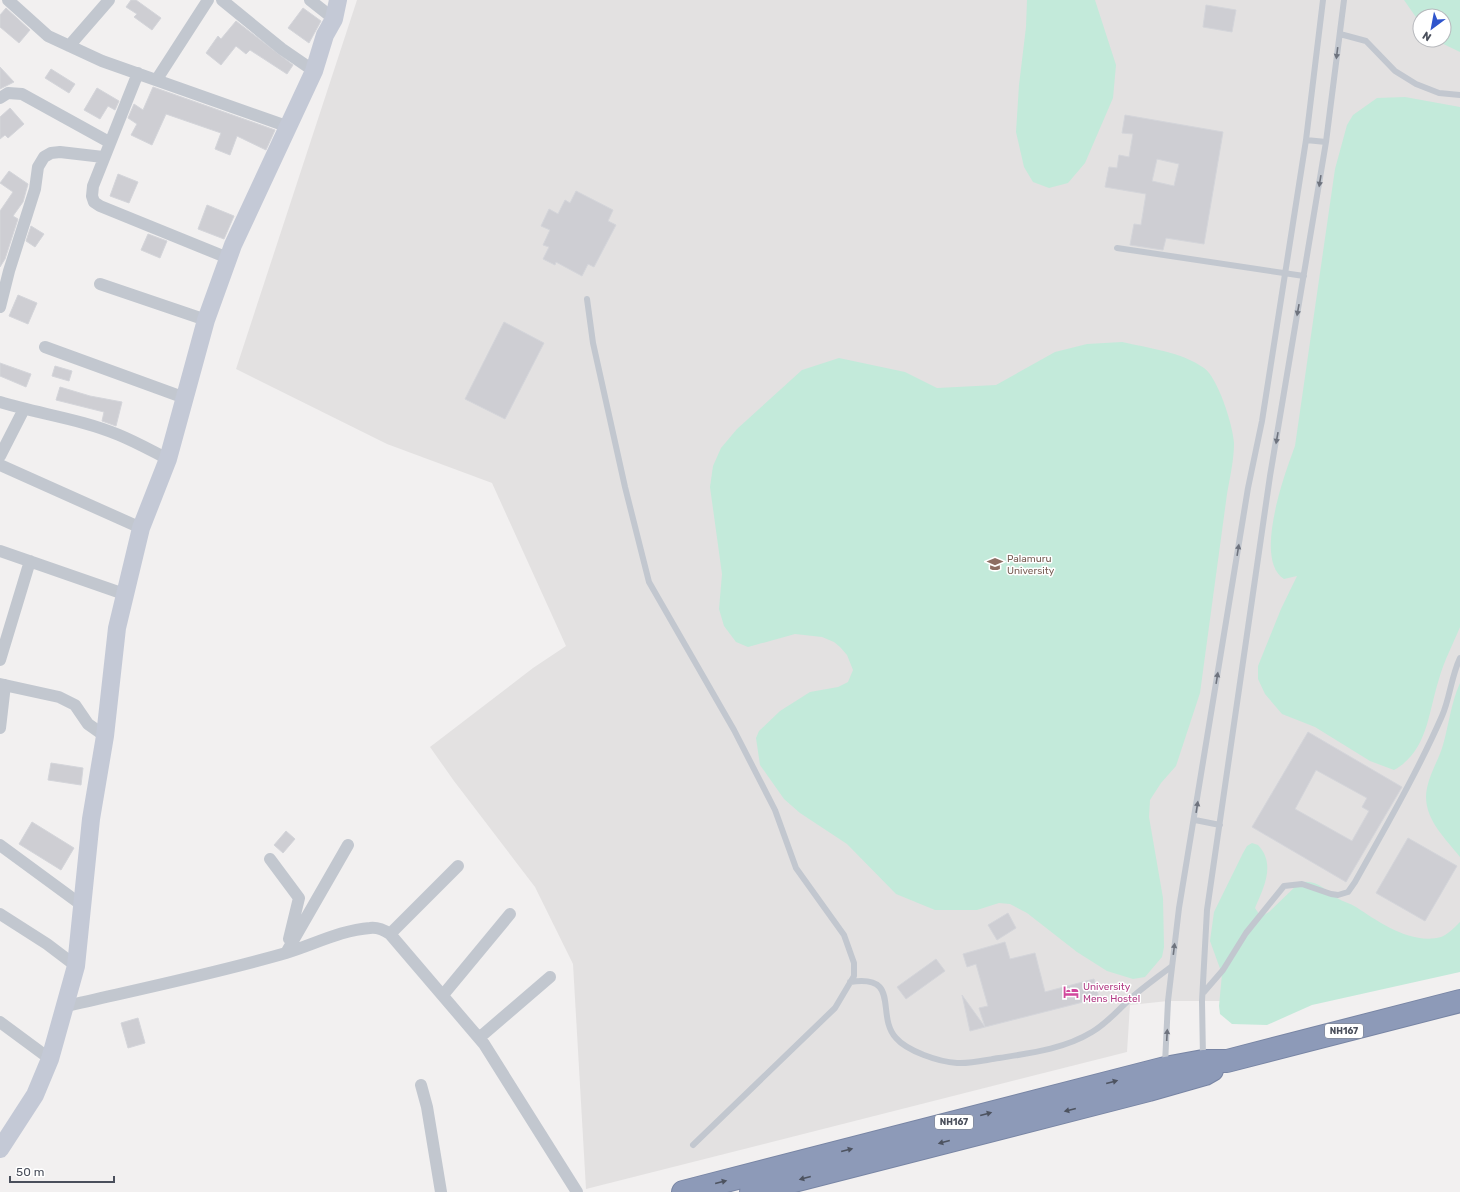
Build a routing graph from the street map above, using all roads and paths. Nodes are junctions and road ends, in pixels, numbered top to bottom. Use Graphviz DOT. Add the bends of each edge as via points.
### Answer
graph roads {
  1 [pos="7,0"];
  2 [pos="109,0"];
  3 [pos="208,0"];
  4 [pos="222,0"];
  5 [pos="310,0"];
  6 [pos="338,0"];
  7 [pos="1323,0"];
  8 [pos="1344,0"];
  9 [pos="0,8"];
  10 [pos="334,19"];
  11 [pos="1340,34"];
  12 [pos="69,46"];
  13 [pos="314,71"];
  14 [pos="138,73"];
  15 [pos="157,79"];
  16 [pos="1460,95"];
  17 [pos="0,98"];
  18 [pos="289,127"];
  19 [pos="1306,140"];
  20 [pos="109,142"];
  21 [pos="1326,142"];
  22 [pos="103,157"];
  23 [pos="1117,248"];
  24 [pos="228,258"];
  25 [pos="1284,274"];
  26 [pos="1304,276"];
  27 [pos="100,284"];
  28 [pos="587,299"];
  29 [pos="0,307"];
  30 [pos="206,320"];
  31 [pos="45,347"];
  32 [pos="185,398"];
  33 [pos="0,402"];
  34 [pos="24,409"];
  35 [pos="0,456"];
  36 [pos="168,460"];
  37 [pos="0,465"];
  38 [pos="141,528"];
  39 [pos="0,551"];
  40 [pos="30,561"];
  41 [pos="124,594"];
  42 [pos="1460,658"];
  43 [pos="0,660"];
  44 [pos="2,684"];
  45 [pos="0,728"];
  46 [pos="105,736"];
  47 [pos="1195,820"];
  48 [pos="1220,825"];
  49 [pos="0,845"];
  50 [pos="348,846"];
  51 [pos="270,859"];
  52 [pos="458,866"];
  53 [pos="83,906"];
  54 [pos="0,914"];
  55 [pos="510,914"];
  56 [pos="390,934"];
  57 [pos="286,953"];
  58 [pos="76,966"];
  59 [pos="1172,966"];
  60 [pos="550,977"];
  61 [pos="850,982"];
  62 [pos="1204,992"];
  63 [pos="443,995"];
  64 [pos="1460,1001"];
  65 [pos="66,1006"];
  66 [pos="0,1022"];
  67 [pos="479,1038"];
  68 [pos="50,1059"];
  69 [pos="1204,1067"];
  70 [pos="1168,1076"];
  71 [pos="421,1085"];
  72 [pos="2,1140"];
  73 [pos="693,1145"];
  74 [pos="441,1192"];
  75 [pos="577,1192"];
  76 [pos="683,1192"];
  77 [pos="751,1192"];
  1 -- 9 [label="street"];
  1 -- 12 [label="street" via="48,36"];
  2 -- 12 [label="street"];
  3 -- 15 [label="street"];
  4 -- 13 [label="street" via="282,49"];
  5 -- 10 [label="street"];
  6 -- 10 [label="street"];
  7 -- 19 [label="lane"];
  8 -- 11 [label="lane"];
  10 -- 13 [label="street" via="325,35"];
  11 -- 16 [label="lane" via="1366,41 1395,71 1416,84 1440,93"];
  11 -- 21 [label="lane, one-way"];
  12 -- 14 [label="street"];
  13 -- 18 [label="street"];
  14 -- 15 [label="street"];
  14 -- 20 [label="street"];
  15 -- 18 [label="street"];
  17 -- 20 [label="street" via="8,93 22,94"];
  18 -- 24 [label="street"];
  19 -- 21 [label="lane"];
  19 -- 25 [label="lane"];
  20 -- 22 [label="street"];
  21 -- 26 [label="lane, one-way"];
  22 -- 24 [label="street" via="93,186 94,202"];
  22 -- 29 [label="street" via="60,152 44,157 38,167 35,189"];
  23 -- 25 [label="lane"];
  24 -- 30 [label="street"];
  25 -- 26 [label="lane"];
  47 -- 25 [label="lane, one-way"];
  26 -- 48 [label="lane, one-way" via="1270,476"];
  27 -- 30 [label="street"];
  28 -- 61 [label="lane" via="592,343 649,582 734,730 775,810 796,868 844,936 854,962 854,976"];
  30 -- 32 [label="street"];
  31 -- 32 [label="street"];
  32 -- 36 [label="street"];
  33 -- 34 [label="street"];
  34 -- 35 [label="street"];
  34 -- 36 [label="street" via="118,435"];
  36 -- 38 [label="street"];
  37 -- 38 [label="street"];
  38 -- 41 [label="street"];
  39 -- 40 [label="street"];
  40 -- 41 [label="street"];
  40 -- 43 [label="street"];
  41 -- 46 [label="street" via="117,628"];
  42 -- 62 [label="lane" via="1443,715 1395,810 1348,892 1338,895 1302,884 1284,886 1246,933 1223,970"];
  44 -- 45 [label="street"];
  44 -- 46 [label="street" via="59,697 74,705 88,724"];
  46 -- 53 [label="street" via="91,819"];
  47 -- 48 [label="lane"];
  59 -- 47 [label="lane, one-way" via="1179,908"];
  48 -- 62 [label="lane" via="1207,910"];
  49 -- 53 [label="street"];
  50 -- 57 [label="street"];
  51 -- 57 [label="street" via="299,898"];
  52 -- 56 [label="street"];
  53 -- 58 [label="street"];
  54 -- 58 [label="street"];
  55 -- 63 [label="street"];
  56 -- 57 [label="street" via="383,929 371,927"];
  56 -- 63 [label="street"];
  57 -- 65 [label="street" via="208,974"];
  58 -- 65 [label="street"];
  59 -- 61 [label="lane" via="1130,999 1104,1024 1077,1040 1044,1051 968,1063 944,1062 908,1047 895,1038 886,1016 882,989 862,980"];
  70 -- 59 [label="lane, one-way"];
  60 -- 67 [label="street"];
  61 -- 73 [label="lane" via="835,1008"];
  62 -- 69 [label="lane"];
  63 -- 67 [label="street"];
  64 -- 69 [label="highway, NH167"];
  65 -- 68 [label="street"];
  66 -- 68 [label="street"];
  67 -- 75 [label="street"];
  68 -- 72 [label="street" via="34,1095"];
  69 -- 70 [label="highway, NH167"];
  76 -- 70 [label="highway, NH167, one-way"];
  70 -- 77 [label="highway, NH167, one-way"];
  71 -- 74 [label="street"];
}
